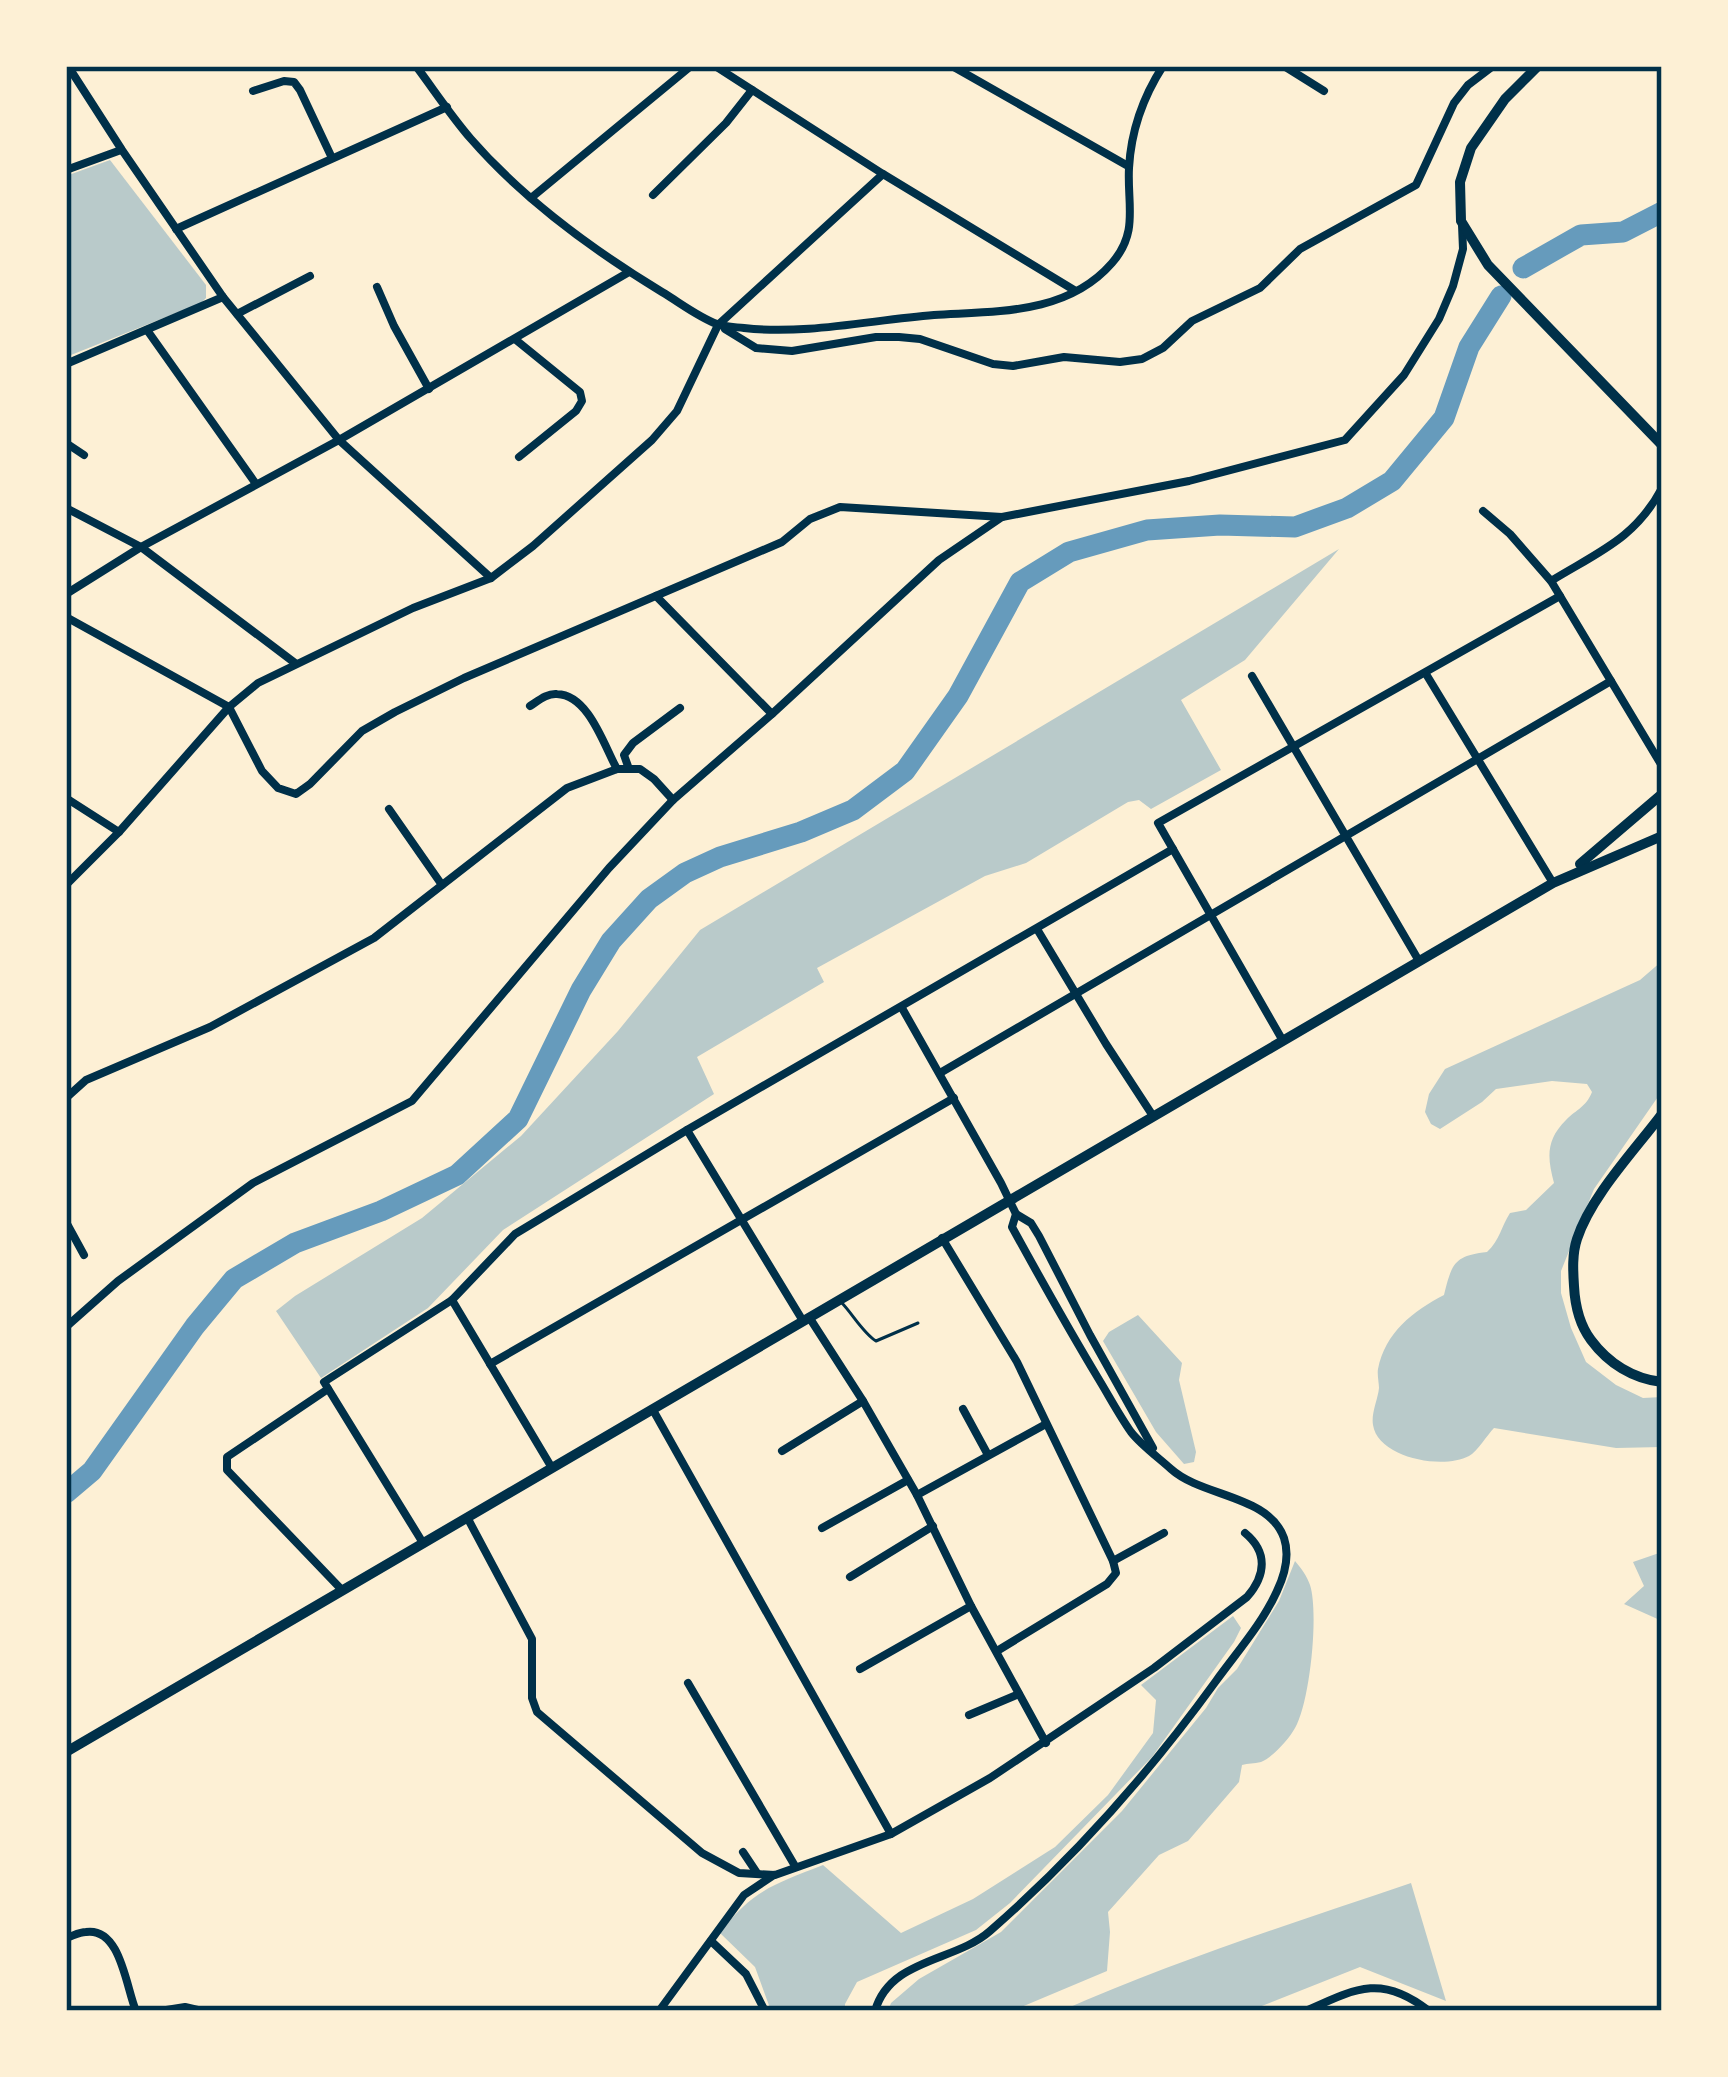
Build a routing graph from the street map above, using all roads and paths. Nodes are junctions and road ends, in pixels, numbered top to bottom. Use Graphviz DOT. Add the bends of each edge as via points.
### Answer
graph roads {
  1 [pos="68,66"];
  2 [pos="416,66"];
  3 [pos="691,66"];
  4 [pos="715,66"];
  5 [pos="953,66"];
  6 [pos="1163,66"];
  7 [pos="1284,66"];
  8 [pos="1493,66"];
  9 [pos="1538,66"];
  10 [pos="752,90"];
  11 [pos="253,91"];
  12 [pos="1324,91"];
  13 [pos="447,107"];
  14 [pos="122,150"];
  15 [pos="332,158"];
  16 [pos="1129,166"];
  17 [pos="66,170"];
  18 [pos="884,174"];
  19 [pos="653,195"];
  20 [pos="531,198"];
  21 [pos="1462,221"];
  22 [pos="176,229"];
  23 [pos="629,272"];
  24 [pos="310,276"];
  25 [pos="377,287"];
  26 [pos="1076,290"];
  27 [pos="223,297"];
  28 [pos="237,314"];
  29 [pos="718,325"];
  30 [pos="147,331"];
  31 [pos="515,340"];
  32 [pos="66,364"];
  33 [pos="429,389"];
  34 [pos="339,440"];
  35 [pos="66,443"];
  36 [pos="1662,445"];
  37 [pos="85,454"];
  38 [pos="519,458"];
  39 [pos="256,484"];
  40 [pos="1662,488"];
  41 [pos="66,508"];
  42 [pos="1483,511"];
  43 [pos="1002,517"];
  44 [pos="141,547"];
  45 [pos="491,578"];
  46 [pos="1551,581"];
  47 [pos="66,594"];
  48 [pos="656,596"];
  49 [pos="1560,596"];
  50 [pos="66,617"];
  51 [pos="295,663"];
  52 [pos="1426,674"];
  53 [pos="1252,676"];
  54 [pos="1611,681"];
  55 [pos="530,706"];
  56 [pos="230,707"];
  57 [pos="680,708"];
  58 [pos="772,714"];
  59 [pos="1293,747"];
  60 [pos="1477,760"];
  61 [pos="1662,766"];
  62 [pos="628,769"];
  63 [pos="616,770"];
  64 [pos="1662,794"];
  65 [pos="66,798"];
  66 [pos="673,800"];
  67 [pos="389,809"];
  68 [pos="119,832"];
  69 [pos="1662,836"];
  70 [pos="1345,837"];
  71 [pos="1173,849"];
  72 [pos="1569,874"];
  73 [pos="1553,883"];
  74 [pos="66,885"];
  75 [pos="442,885"];
  76 [pos="1210,915"];
  77 [pos="1037,929"];
  78 [pos="1420,961"];
  79 [pos="1075,994"];
  80 [pos="902,1008"];
  81 [pos="1282,1041"];
  82 [pos="940,1073"];
  83 [pos="66,1098"];
  84 [pos="954,1098"];
  85 [pos="1662,1114"];
  86 [pos="1153,1116"];
  87 [pos="687,1130"];
  88 [pos="1010,1201"];
  89 [pos="1016,1214"];
  90 [pos="742,1220"];
  91 [pos="66,1222"];
  92 [pos="942,1238"];
  93 [pos="84,1255"];
  94 [pos="452,1300"];
  95 [pos="839,1300"];
  96 [pos="806,1319"];
  97 [pos="917,1323"];
  98 [pos="66,1327"];
  99 [pos="490,1364"];
  100 [pos="1662,1382"];
  101 [pos="328,1389"];
  102 [pos="863,1401"];
  103 [pos="963,1409"];
  104 [pos="653,1410"];
  105 [pos="1046,1424"];
  106 [pos="782,1451"];
  107 [pos="1157,1454"];
  108 [pos="988,1455"];
  109 [pos="552,1468"];
  110 [pos="908,1480"];
  111 [pos="917,1495"];
  112 [pos="468,1519"];
  113 [pos="933,1526"];
  114 [pos="822,1528"];
  115 [pos="1163,1533"];
  116 [pos="1245,1533"];
  117 [pos="424,1545"];
  118 [pos="1113,1561"];
  119 [pos="850,1577"];
  120 [pos="341,1589"];
  121 [pos="971,1606"];
  122 [pos="997,1651"];
  123 [pos="860,1669"];
  124 [pos="688,1683"];
  125 [pos="1019,1694"];
  126 [pos="969,1715"];
  127 [pos="1046,1743"];
  128 [pos="70,1748"];
  129 [pos="891,1834"];
  130 [pos="743,1852"];
  131 [pos="795,1867"];
  132 [pos="758,1874"];
  133 [pos="775,1875"];
  134 [pos="66,1938"];
  135 [pos="710,1941"];
  136 [pos="764,2008"];
  137 [pos="136,2011"];
  138 [pos="160,2011"];
  139 [pos="202,2011"];
  140 [pos="658,2011"];
  141 [pos="750,2011"];
  142 [pos="875,2011"];
  143 [pos="1306,2011"];
  144 [pos="1429,2011"];
  1 -- 14 [label="street"];
  2 -- 13 [label="street"];
  3 -- 20 [label="street"];
  4 -- 10 [label="street"];
  5 -- 16 [label="street"];
  6 -- 16 [label="street" via="1138,113"];
  7 -- 12 [label="street"];
  8 -- 29 [label="street" via="1454,103 1416,185 1300,249 1260,288 1192,321 1142,359 1013,366 899,337 793,351 756,348"];
  9 -- 21 [label="main road" via="1471,148 1460,182"];
  10 -- 18 [label="street"];
  10 -- 19 [label="street"];
  11 -- 15 [label="street" via="294,82"];
  13 -- 15 [label="street"];
  13 -- 20 [label="street"];
  14 -- 17 [label="street"];
  14 -- 22 [label="street"];
  15 -- 22 [label="street"];
  16 -- 26 [label="street" via="1126,243"];
  18 -- 26 [label="street"];
  18 -- 29 [label="street"];
  20 -- 23 [label="street"];
  21 -- 36 [label="main road" via="1488,265"];
  21 -- 43 [label="street" via="1463,249 1439,319 1404,375 1346,440"];
  22 -- 27 [label="street"];
  23 -- 29 [label="street"];
  23 -- 31 [label="street"];
  24 -- 28 [label="street"];
  25 -- 33 [label="street"];
  26 -- 29 [label="street" via="1031,308 773,332"];
  27 -- 28 [label="street"];
  27 -- 30 [label="street"];
  28 -- 34 [label="street"];
  29 -- 45 [label="street" via="677,411 652,440"];
  30 -- 32 [label="street"];
  30 -- 39 [label="street"];
  31 -- 33 [label="street"];
  31 -- 38 [label="street" via="582,401"];
  33 -- 34 [label="street"];
  34 -- 39 [label="street"];
  34 -- 45 [label="street"];
  35 -- 37 [label="street"];
  39 -- 44 [label="street"];
  40 -- 46 [label="street" via="1631,532"];
  41 -- 44 [label="street"];
  42 -- 46 [label="street"];
  43 -- 48 [label="street" via="840,507 782,542"];
  43 -- 58 [label="street" via="939,560"];
  44 -- 47 [label="street"];
  44 -- 51 [label="street"];
  45 -- 51 [label="street"];
  46 -- 49 [label="street"];
  48 -- 56 [label="street" via="395,712 362,731 296,794 262,771"];
  48 -- 58 [label="street"];
  49 -- 52 [label="street"];
  49 -- 54 [label="street"];
  50 -- 56 [label="street"];
  51 -- 56 [label="street"];
  52 -- 59 [label="street"];
  52 -- 60 [label="street"];
  53 -- 59 [label="street"];
  54 -- 60 [label="street"];
  54 -- 61 [label="street"];
  55 -- 63 [label="street" via="550,694 576,701"];
  56 -- 68 [label="street"];
  57 -- 62 [label="street" via="633,743 624,755"];
  58 -- 66 [label="street"];
  59 -- 70 [label="street"];
  59 -- 71 [label="street" via="1158,823"];
  60 -- 70 [label="street"];
  60 -- 73 [label="street"];
  62 -- 63 [label="street"];
  62 -- 66 [label="street" via="640,769"];
  63 -- 75 [label="street" via="567,788"];
  64 -- 72 [label="main road"];
  65 -- 68 [label="street"];
  66 -- 98 [label="street" via="412,1101 253,1183"];
  67 -- 75 [label="street"];
  68 -- 74 [label="street"];
  69 -- 72 [label="main road"];
  70 -- 76 [label="street"];
  70 -- 78 [label="street"];
  71 -- 76 [label="street"];
  71 -- 77 [label="street"];
  72 -- 73 [label="main road"];
  73 -- 78 [label="main road"];
  75 -- 83 [label="street" via="374,938 210,1027 86,1080"];
  76 -- 79 [label="street"];
  76 -- 81 [label="street"];
  77 -- 79 [label="street"];
  77 -- 80 [label="street"];
  78 -- 81 [label="main road"];
  79 -- 82 [label="street"];
  79 -- 86 [label="street"];
  80 -- 82 [label="street"];
  80 -- 87 [label="street"];
  81 -- 86 [label="main road"];
  82 -- 84 [label="street"];
  84 -- 88 [label="street"];
  84 -- 90 [label="street"];
  85 -- 100 [label="main road" via="1586,1220 1573,1260 1586,1334 1634,1376"];
  86 -- 88 [label="main road"];
  87 -- 90 [label="street"];
  87 -- 94 [label="street" via="515,1234"];
  88 -- 89 [label="street"];
  88 -- 92 [label="main road"];
  89 -- 107 [label="street" via="1039,1236"];
  89 -- 107 [label="street" via="1012,1227 1050,1298 1134,1436"];
  90 -- 96 [label="street"];
  90 -- 99 [label="street"];
  91 -- 93 [label="street"];
  92 -- 95 [label="main road"];
  92 -- 105 [label="street"];
  94 -- 99 [label="street"];
  94 -- 101 [label="street" via="324,1382"];
  95 -- 96 [label="main road"];
  95 -- 97 [label="lane" via="871,1339"];
  96 -- 102 [label="street"];
  96 -- 104 [label="main road"];
  99 -- 109 [label="street"];
  101 -- 117 [label="street"];
  101 -- 120 [label="street" via="227,1457 227,1471"];
  102 -- 106 [label="street"];
  102 -- 110 [label="street"];
  103 -- 108 [label="street"];
  104 -- 109 [label="main road"];
  104 -- 129 [label="street"];
  105 -- 108 [label="street"];
  105 -- 118 [label="street"];
  107 -- 142 [label="street" via="1175,1473 1274,1520 1288,1558 1279,1588 1172,1742 1059,1867 985,1936 897,1977"];
  108 -- 111 [label="street"];
  109 -- 112 [label="main road"];
  110 -- 111 [label="street"];
  110 -- 114 [label="street"];
  111 -- 113 [label="street"];
  112 -- 117 [label="main road"];
  112 -- 132 [label="street" via="532,1639 537,1712 702,1852 739,1873"];
  113 -- 119 [label="street"];
  113 -- 121 [label="street"];
  115 -- 118 [label="street"];
  116 -- 127 [label="street" via="1264,1567 1247,1597"];
  117 -- 120 [label="main road"];
  118 -- 122 [label="street" via="1107,1584"];
  120 -- 128 [label="main road"];
  121 -- 122 [label="street"];
  121 -- 123 [label="street"];
  122 -- 125 [label="street"];
  124 -- 131 [label="street"];
  125 -- 126 [label="street"];
  125 -- 127 [label="street"];
  127 -- 129 [label="street"];
  129 -- 131 [label="street"];
  130 -- 132 [label="street"];
  131 -- 133 [label="street"];
  132 -- 133 [label="street"];
  133 -- 135 [label="street" via="744,1895"];
  134 -- 137 [label="street" via="102,1934"];
  135 -- 136 [label="street" via="746,1974"];
  135 -- 140 [label="street"];
  136 -- 141 [label="street"];
  138 -- 139 [label="street"];
  143 -- 144 [label="street" via="1370,1988 1402,1992"];
}
